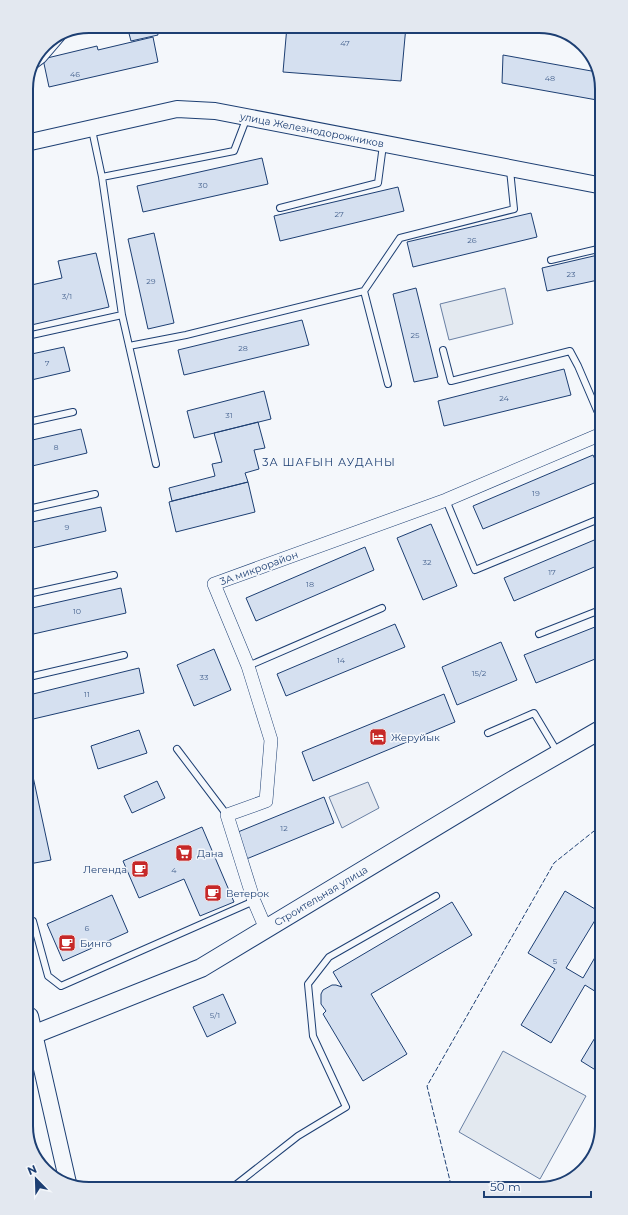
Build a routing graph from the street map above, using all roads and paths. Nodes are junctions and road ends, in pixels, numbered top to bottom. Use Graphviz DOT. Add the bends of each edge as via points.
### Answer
graph roads {
  1 [pos="54,45"];
  2 [pos="42,60"];
  3 [pos="247,117"];
  4 [pos="91,128"];
  5 [pos="33,141"];
  6 [pos="383,143"];
  7 [pos="510,168"];
  8 [pos="102,177"];
  9 [pos="595,184"];
  10 [pos="280,208"];
  11 [pos="595,250"];
  12 [pos="551,260"];
  13 [pos="364,291"];
  14 [pos="122,315"];
  15 [pos="33,335"];
  16 [pos="129,346"];
  17 [pos="443,350"];
  18 [pos="388,384"];
  19 [pos="595,406"];
  20 [pos="73,412"];
  21 [pos="33,421"];
  22 [pos="595,437"];
  23 [pos="156,464"];
  24 [pos="96,494"];
  25 [pos="446,500"];
  26 [pos="33,508"];
  27 [pos="595,521"];
  28 [pos="114,575"];
  29 [pos="33,593"];
  30 [pos="382,608"];
  31 [pos="595,612"];
  32 [pos="538,634"];
  33 [pos="124,655"];
  34 [pos="248,666"];
  35 [pos="33,676"];
  36 [pos="488,733"];
  37 [pos="595,733"];
  38 [pos="176,749"];
  39 [pos="559,754"];
  40 [pos="227,815"];
  41 [pos="436,896"];
  42 [pos="254,901"];
  43 [pos="33,924"];
  44 [pos="266,929"];
  45 [pos="33,1036"];
  46 [pos="33,1040"];
  47 [pos="67,1177"];
  48 [pos="240,1182"];
  1 -- 2 [label="lane"];
  3 -- 4 [label="street, улица Железнодорожников" via="215,111 177,109"];
  3 -- 6 [label="street, улица Железнодорожников"];
  3 -- 8 [label="lane" via="234,151"];
  4 -- 5 [label="street, улица Железнодорожников"];
  4 -- 8 [label="lane"];
  6 -- 7 [label="street, улица Железнодорожников"];
  6 -- 10 [label="lane" via="378,183"];
  7 -- 9 [label="street, улица Железнодорожников"];
  7 -- 13 [label="lane" via="514,209 400,238"];
  8 -- 14 [label="lane"];
  11 -- 12 [label="lane"];
  13 -- 16 [label="lane"];
  13 -- 18 [label="lane"];
  14 -- 15 [label="lane"];
  14 -- 16 [label="lane"];
  16 -- 23 [label="lane"];
  17 -- 19 [label="lane" via="451,381 570,351"];
  20 -- 21 [label="lane"];
  22 -- 25 [label="street, 3А микрорайон"];
  24 -- 26 [label="lane"];
  25 -- 27 [label="lane" via="475,570"];
  25 -- 34 [label="street, 3А микрорайон" via="214,584"];
  28 -- 29 [label="lane"];
  30 -- 34 [label="lane"];
  31 -- 32 [label="lane"];
  33 -- 35 [label="lane"];
  34 -- 40 [label="street, 3А микрорайон" via="271,740 266,801"];
  36 -- 39 [label="lane" via="534,713"];
  37 -- 39 [label="main road, Строительная улица"];
  38 -- 40 [label="lane"];
  39 -- 44 [label="main road, Строительная улица"];
  40 -- 42 [label="street"];
  41 -- 48 [label="lane" via="329,957 308,984 313,1036 346,1107 298,1136"];
  42 -- 43 [label="lane" via="60,986 48,976"];
  42 -- 44 [label="street"];
  44 -- 45 [label="main road, Строительная улица" via="201,968"];
  46 -- 47 [label="street"];
}
